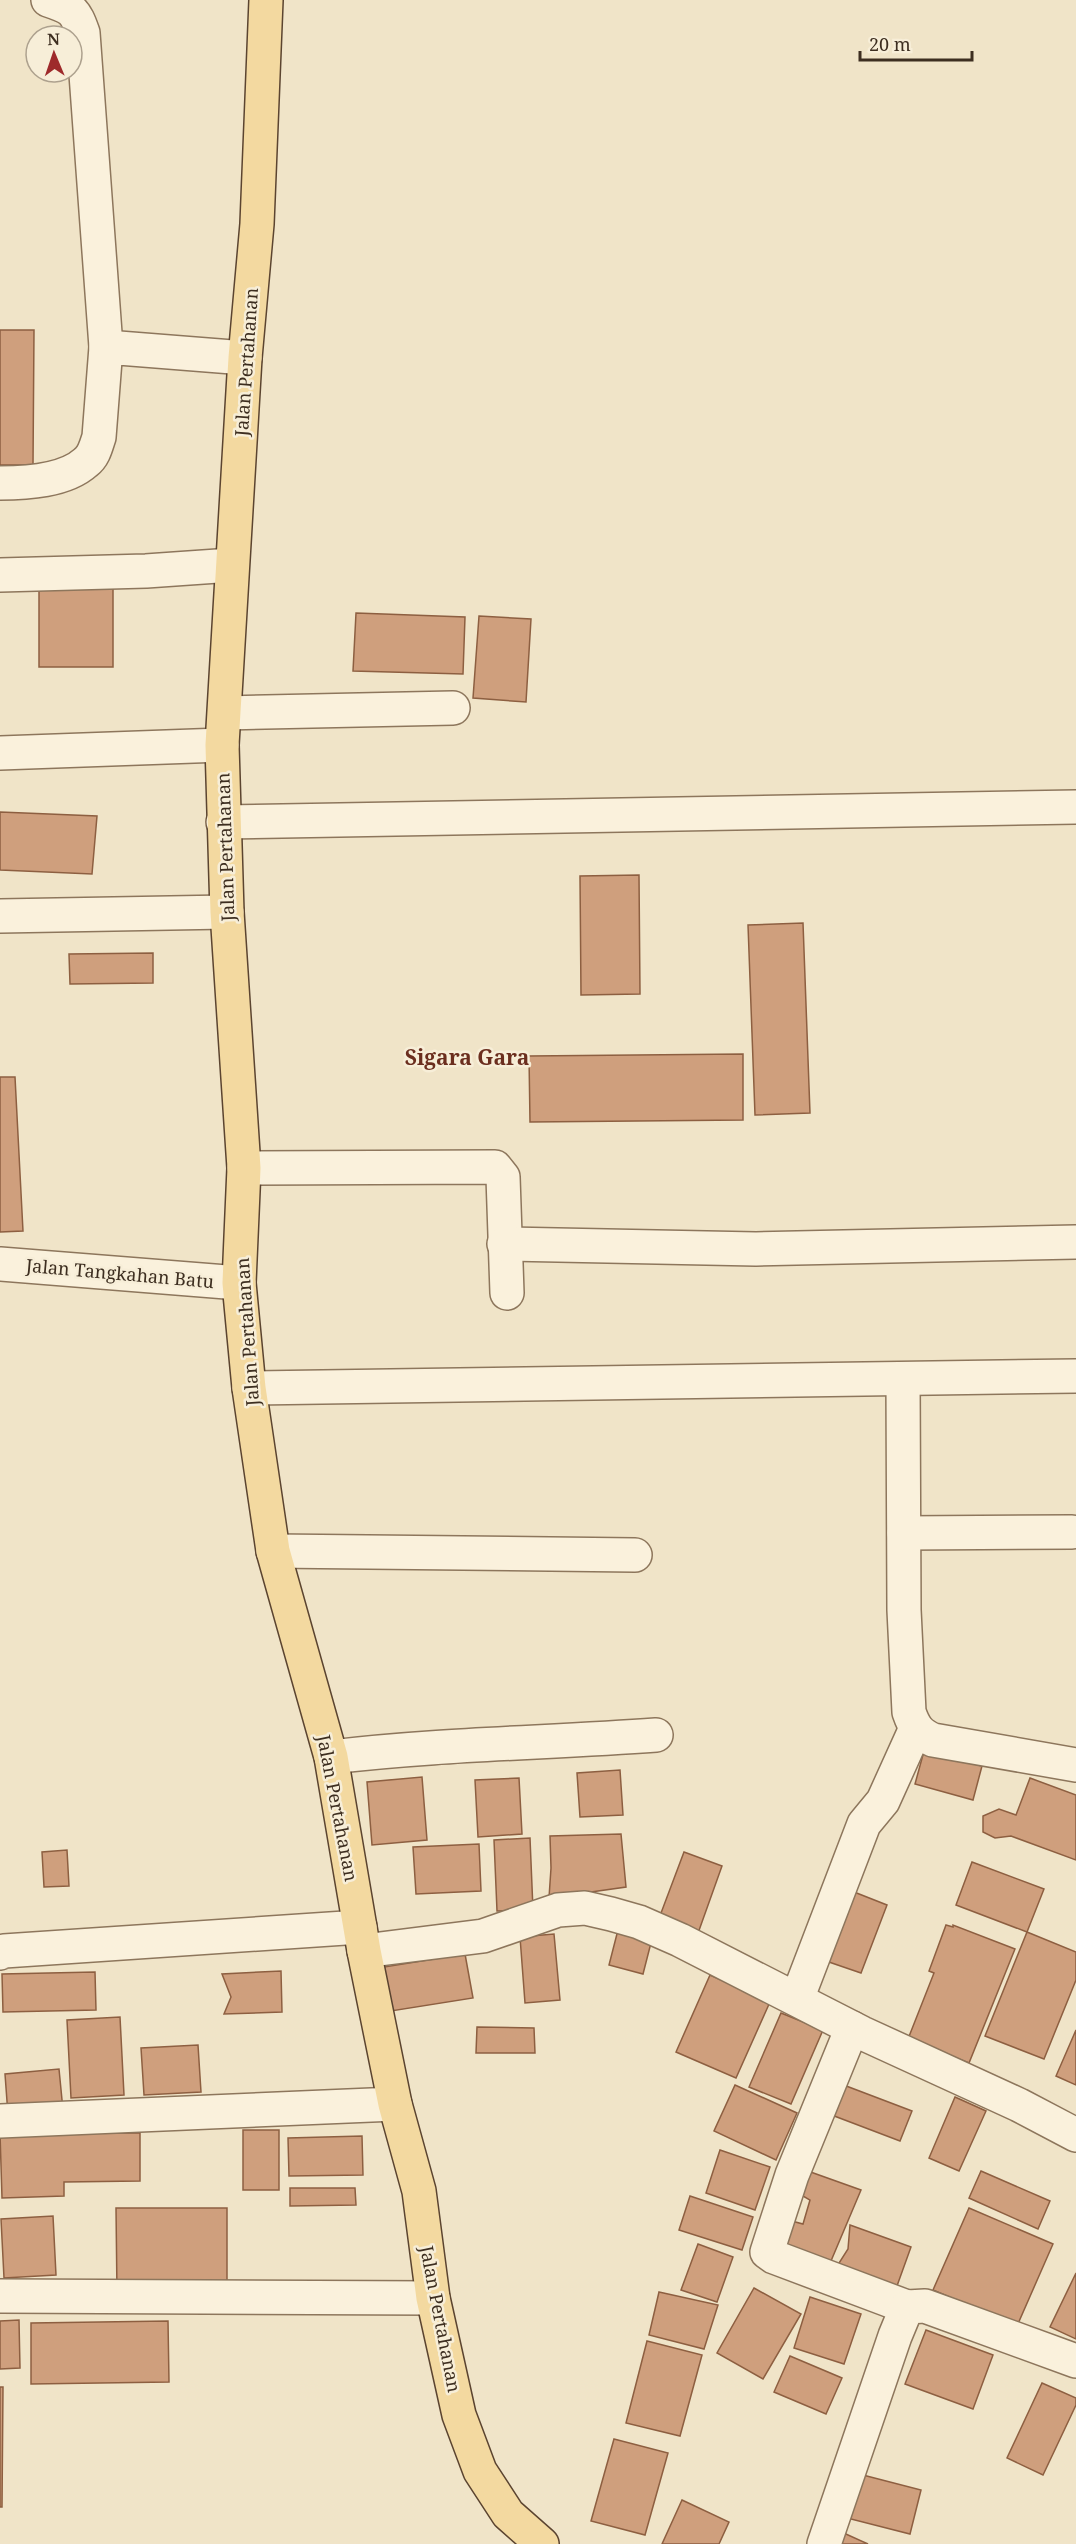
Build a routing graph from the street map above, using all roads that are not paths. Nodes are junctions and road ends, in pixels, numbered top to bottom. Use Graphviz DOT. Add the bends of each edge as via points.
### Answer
graph roads {
  1 [pos="48,0"];
  2 [pos="266,0"];
  3 [pos="106,347"];
  4 [pos="245,358"];
  5 [pos="0,483"];
  6 [pos="232,565"];
  7 [pos="0,575"];
  8 [pos="453,708"];
  9 [pos="225,713"];
  10 [pos="222,745"];
  11 [pos="0,753"];
  12 [pos="1076,807"];
  13 [pos="223,822"];
  14 [pos="227,912"];
  15 [pos="0,916"];
  16 [pos="243,1168"];
  17 [pos="1076,1242"];
  18 [pos="504,1244"];
  19 [pos="0,1264"];
  20 [pos="239,1283"];
  21 [pos="507,1293"];
  22 [pos="1076,1376"];
  23 [pos="903,1379"];
  24 [pos="249,1388"];
  25 [pos="1072,1532"];
  26 [pos="904,1533"];
  27 [pos="273,1551"];
  28 [pos="635,1555"];
  29 [pos="916,1728"];
  30 [pos="656,1735"];
  31 [pos="331,1757"];
  32 [pos="1076,1765"];
  33 [pos="362,1939"];
  34 [pos="0,1953"];
  35 [pos="796,1999"];
  36 [pos="852,2028"];
  37 [pos="395,2104"];
  38 [pos="0,2121"];
  39 [pos="1076,2135"];
  40 [pos="0,2296"];
  41 [pos="433,2298"];
  42 [pos="907,2307"];
  43 [pos="1076,2361"];
  44 [pos="542,2544"];
  45 [pos="824,2544"];
  1 -- 3 [label="street" via="77,14 83,33"];
  2 -- 4 [label="main road, Jalan Pertahanan" via="257,224"];
  3 -- 4 [label="street"];
  3 -- 5 [label="street" via="99,437 87,462 57,477"];
  4 -- 6 [label="main road, Jalan Pertahanan"];
  6 -- 7 [label="street"];
  6 -- 9 [label="main road, Jalan Pertahanan"];
  8 -- 9 [label="street"];
  9 -- 10 [label="main road, Jalan Pertahanan"];
  10 -- 11 [label="street"];
  10 -- 13 [label="main road, Jalan Pertahanan"];
  12 -- 13 [label="street"];
  13 -- 14 [label="main road, Jalan Pertahanan"];
  14 -- 15 [label="street"];
  14 -- 16 [label="main road, Jalan Pertahanan"];
  16 -- 18 [label="street" via="495,1167 503,1177"];
  16 -- 20 [label="main road, Jalan Pertahanan"];
  17 -- 18 [label="street" via="756,1249"];
  18 -- 21 [label="street"];
  19 -- 20 [label="street, Jalan Tangkahan Batu"];
  20 -- 24 [label="main road, Jalan Pertahanan"];
  22 -- 23 [label="street"];
  23 -- 24 [label="street"];
  23 -- 26 [label="street"];
  24 -- 27 [label="main road, Jalan Pertahanan"];
  25 -- 26 [label="street"];
  26 -- 29 [label="street" via="909,1712"];
  27 -- 28 [label="street"];
  27 -- 31 [label="main road, Jalan Pertahanan"];
  29 -- 32 [label="street" via="933,1740"];
  29 -- 35 [label="street" via="883,1801 864,1824"];
  30 -- 31 [label="street" via="406,1748"];
  31 -- 33 [label="main road, Jalan Pertahanan"];
  33 -- 34 [label="street"];
  33 -- 35 [label="street" via="483,1936 558,1910 585,1908 639,1922"];
  33 -- 37 [label="main road, Jalan Pertahanan"];
  35 -- 36 [label="street"];
  36 -- 39 [label="street"];
  36 -- 42 [label="street" via="792,2175 767,2252"];
  37 -- 38 [label="street"];
  37 -- 41 [label="main road, Jalan Pertahanan" via="419,2191"];
  40 -- 41 [label="street"];
  41 -- 44 [label="main road, Jalan Pertahanan" via="459,2415 480,2471 508,2514"];
  42 -- 43 [label="street" via="925,2306"];
  42 -- 45 [label="street"];
}
